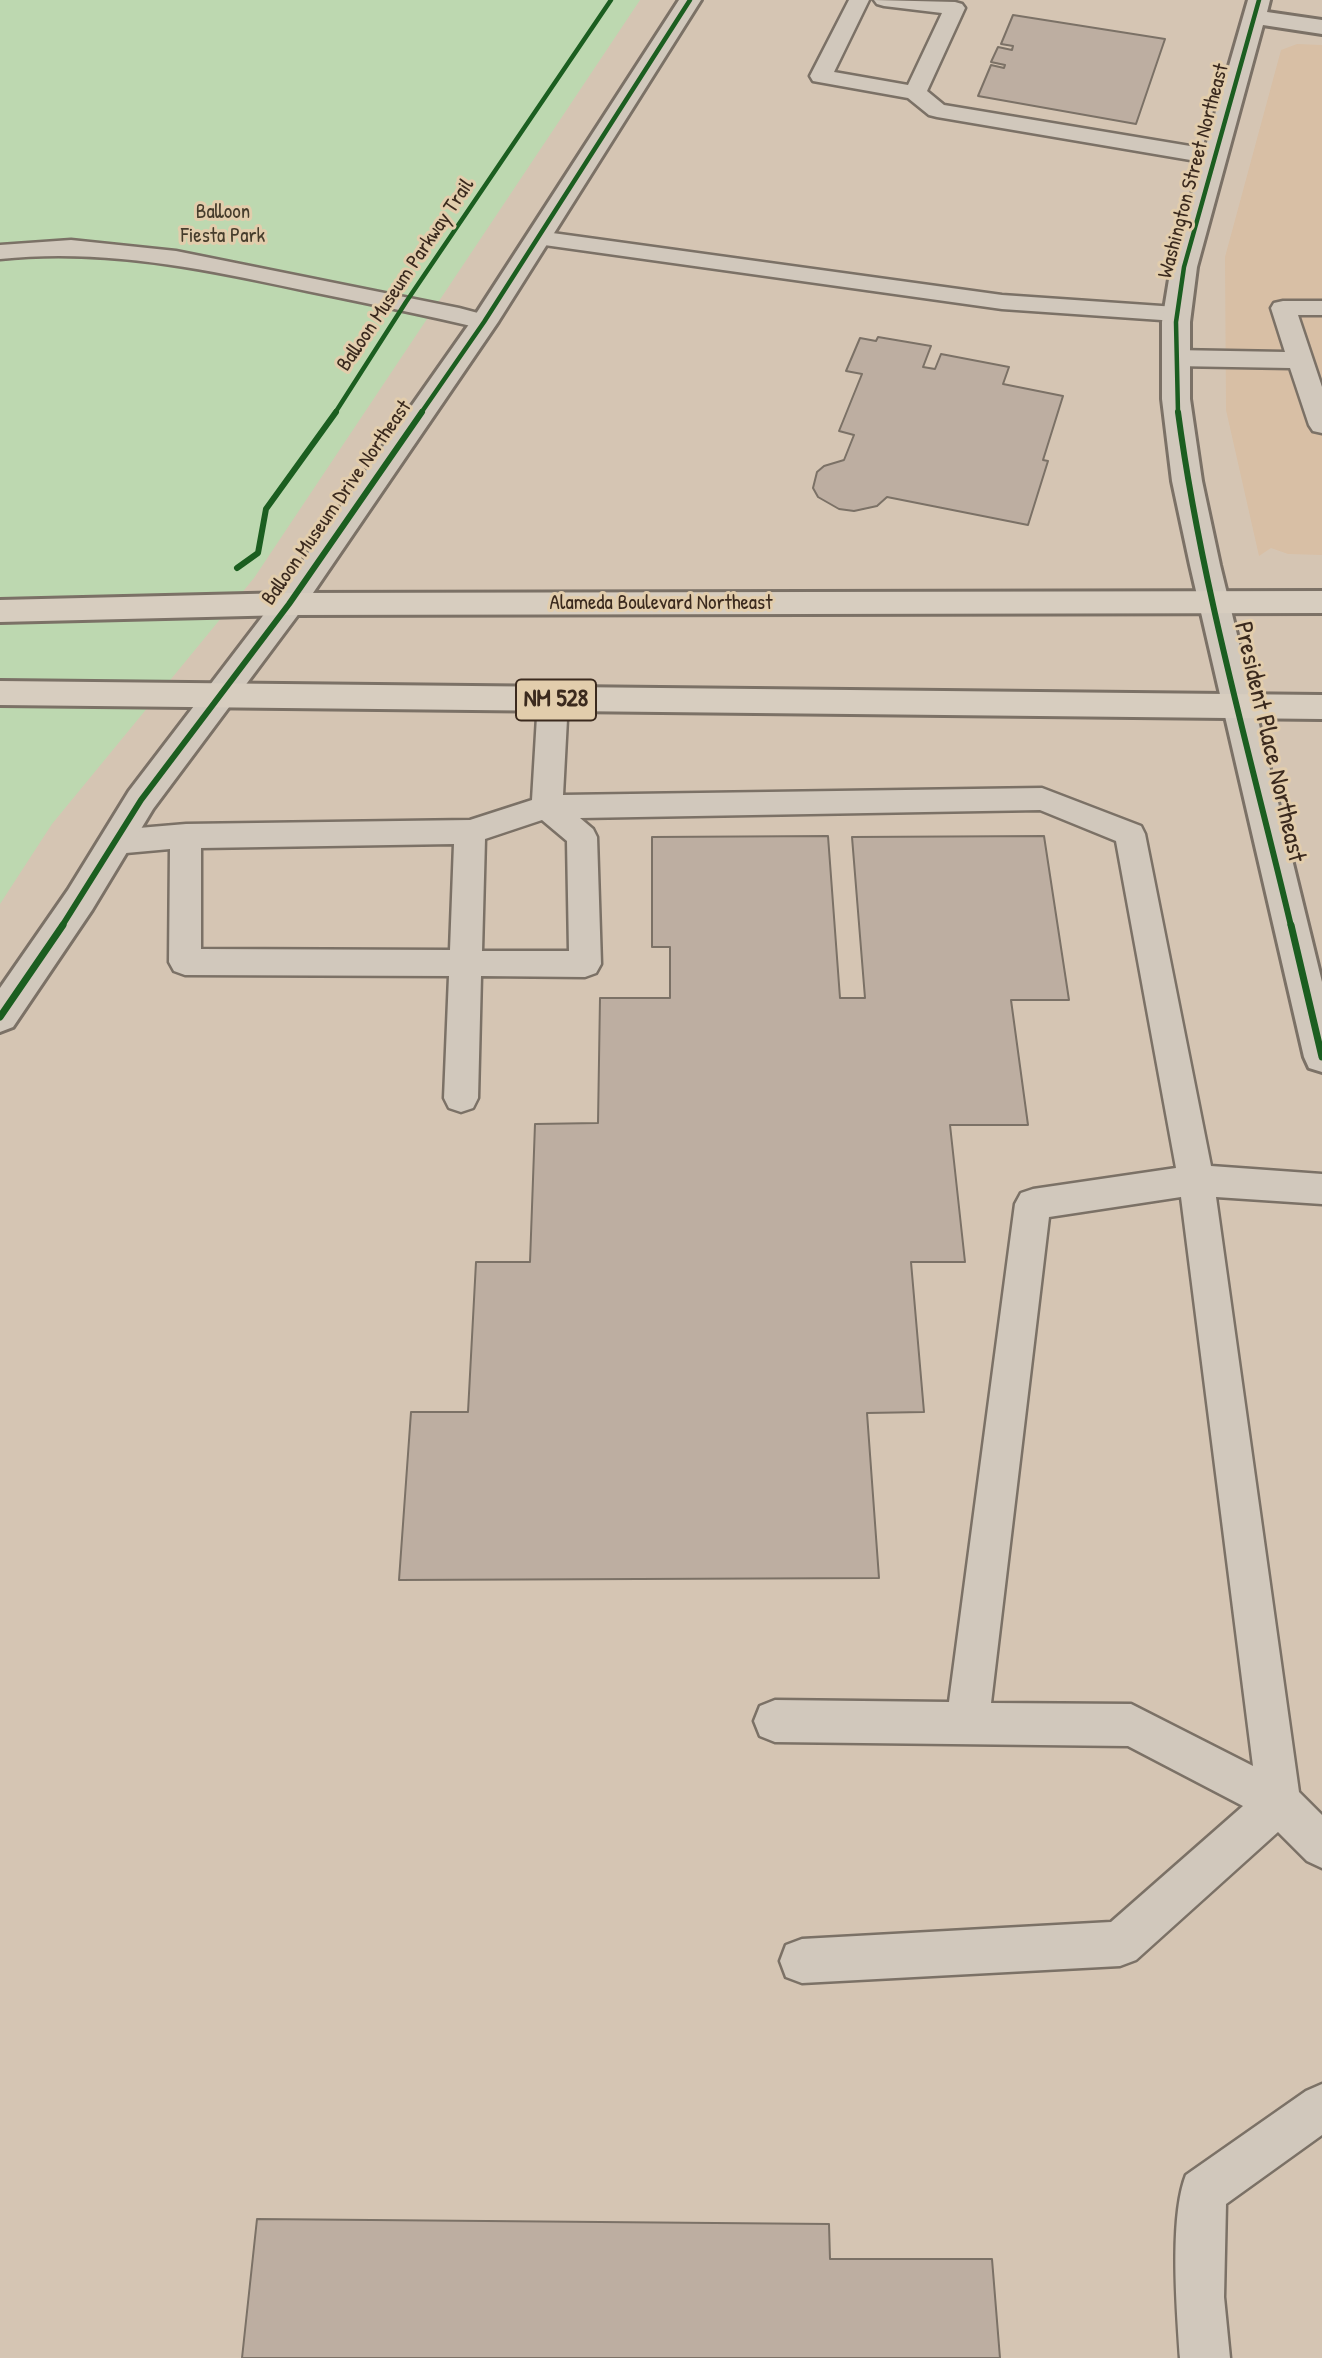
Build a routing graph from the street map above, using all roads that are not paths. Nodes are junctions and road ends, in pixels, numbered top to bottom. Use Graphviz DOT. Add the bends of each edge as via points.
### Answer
graph roads {
  1 [pos="690,0"];
  2 [pos="859,0"];
  3 [pos="884,0"];
  4 [pos="1257,8"];
  5 [pos="1322,27"];
  6 [pos="915,93"];
  7 [pos="1214,157"];
  8 [pos="538,238"];
  9 [pos="0,252"];
  10 [pos="1322,308"];
  11 [pos="1177,314"];
  12 [pos="484,322"];
  13 [pos="1174,358"];
  14 [pos="1300,360"];
  15 [pos="1322,425"];
  16 [pos="1215,601"];
  17 [pos="1322,602"];
  18 [pos="289,604"];
  19 [pos="0,611"];
  20 [pos="0,693"];
  21 [pos="220,696"];
  22 [pos="553,700"];
  23 [pos="1239,707"];
  24 [pos="1322,707"];
  25 [pos="547,807"];
  26 [pos="470,832"];
  27 [pos="186,836"];
  28 [pos="115,842"];
  29 [pos="467,964"];
  30 [pos="0,1017"];
  31 [pos="1322,1056"];
  32 [pos="461,1098"];
  33 [pos="1196,1180"];
  34 [pos="1322,1189"];
  35 [pos="775,1721"];
  36 [pos="967,1725"];
  37 [pos="1279,1802"];
  38 [pos="1322,1846"];
  39 [pos="802,1961"];
  40 [pos="1322,2107"];
  41 [pos="1205,2358"];
  1 -- 8 [label="street, Balloon Museum Drive Northeast"];
  2 -- 6 [label="lane" via="821,76"];
  3 -- 6 [label="lane" via="955,8"];
  4 -- 5 [label="street"];
  4 -- 7 [label="street, Washington Street Northeast"];
  6 -- 7 [label="lane" via="937,110"];
  7 -- 11 [label="street, Washington Street Northeast" via="1191,235"];
  8 -- 11 [label="lane" via="1002,302"];
  8 -- 12 [label="street, Balloon Museum Drive Northeast"];
  9 -- 12 [label="lane" via="93,248 173,256"];
  10 -- 14 [label="lane" via="1283,308"];
  11 -- 13 [label="street, Washington Street Northeast"];
  12 -- 18 [label="street, Balloon Museum Drive Northeast"];
  13 -- 14 [label="lane"];
  13 -- 16 [label="street, Washington Street Northeast" via="1184,467"];
  14 -- 15 [label="lane"];
  16 -- 17 [label="main road, Alameda Boulevard Northeast"];
  16 -- 18 [label="main road, Alameda Boulevard Northeast"];
  16 -- 23 [label="street, President Place Northeast"];
  18 -- 19 [label="main road, Alameda Boulevard Northeast"];
  18 -- 21 [label="street, Balloon Museum Drive Northeast"];
  20 -- 21 [label="main road, NM 528"];
  21 -- 22 [label="main road, NM 528"];
  21 -- 28 [label="street, Balloon Museum Drive Northeast"];
  22 -- 23 [label="main road, NM 528"];
  22 -- 25 [label="lane"];
  23 -- 24 [label="main road, NM 528"];
  23 -- 31 [label="street, President Place Northeast"];
  25 -- 26 [label="lane"];
  25 -- 29 [label="lane" via="582,837 585,964"];
  25 -- 33 [label="lane" via="1042,799 1130,834"];
  26 -- 27 [label="lane"];
  26 -- 29 [label="lane"];
  27 -- 28 [label="lane"];
  27 -- 29 [label="lane" via="185,962"];
  28 -- 30 [label="street, Balloon Museum Drive Northeast"];
  29 -- 32 [label="lane"];
  33 -- 34 [label="lane"];
  33 -- 36 [label="lane" via="1033,1204"];
  33 -- 37 [label="lane"];
  35 -- 36 [label="lane"];
  36 -- 37 [label="lane" via="1131,1725"];
  37 -- 38 [label="lane"];
  37 -- 39 [label="lane" via="1120,1944"];
  40 -- 41 [label="lane" via="1203,2192 1200,2297"];
}
